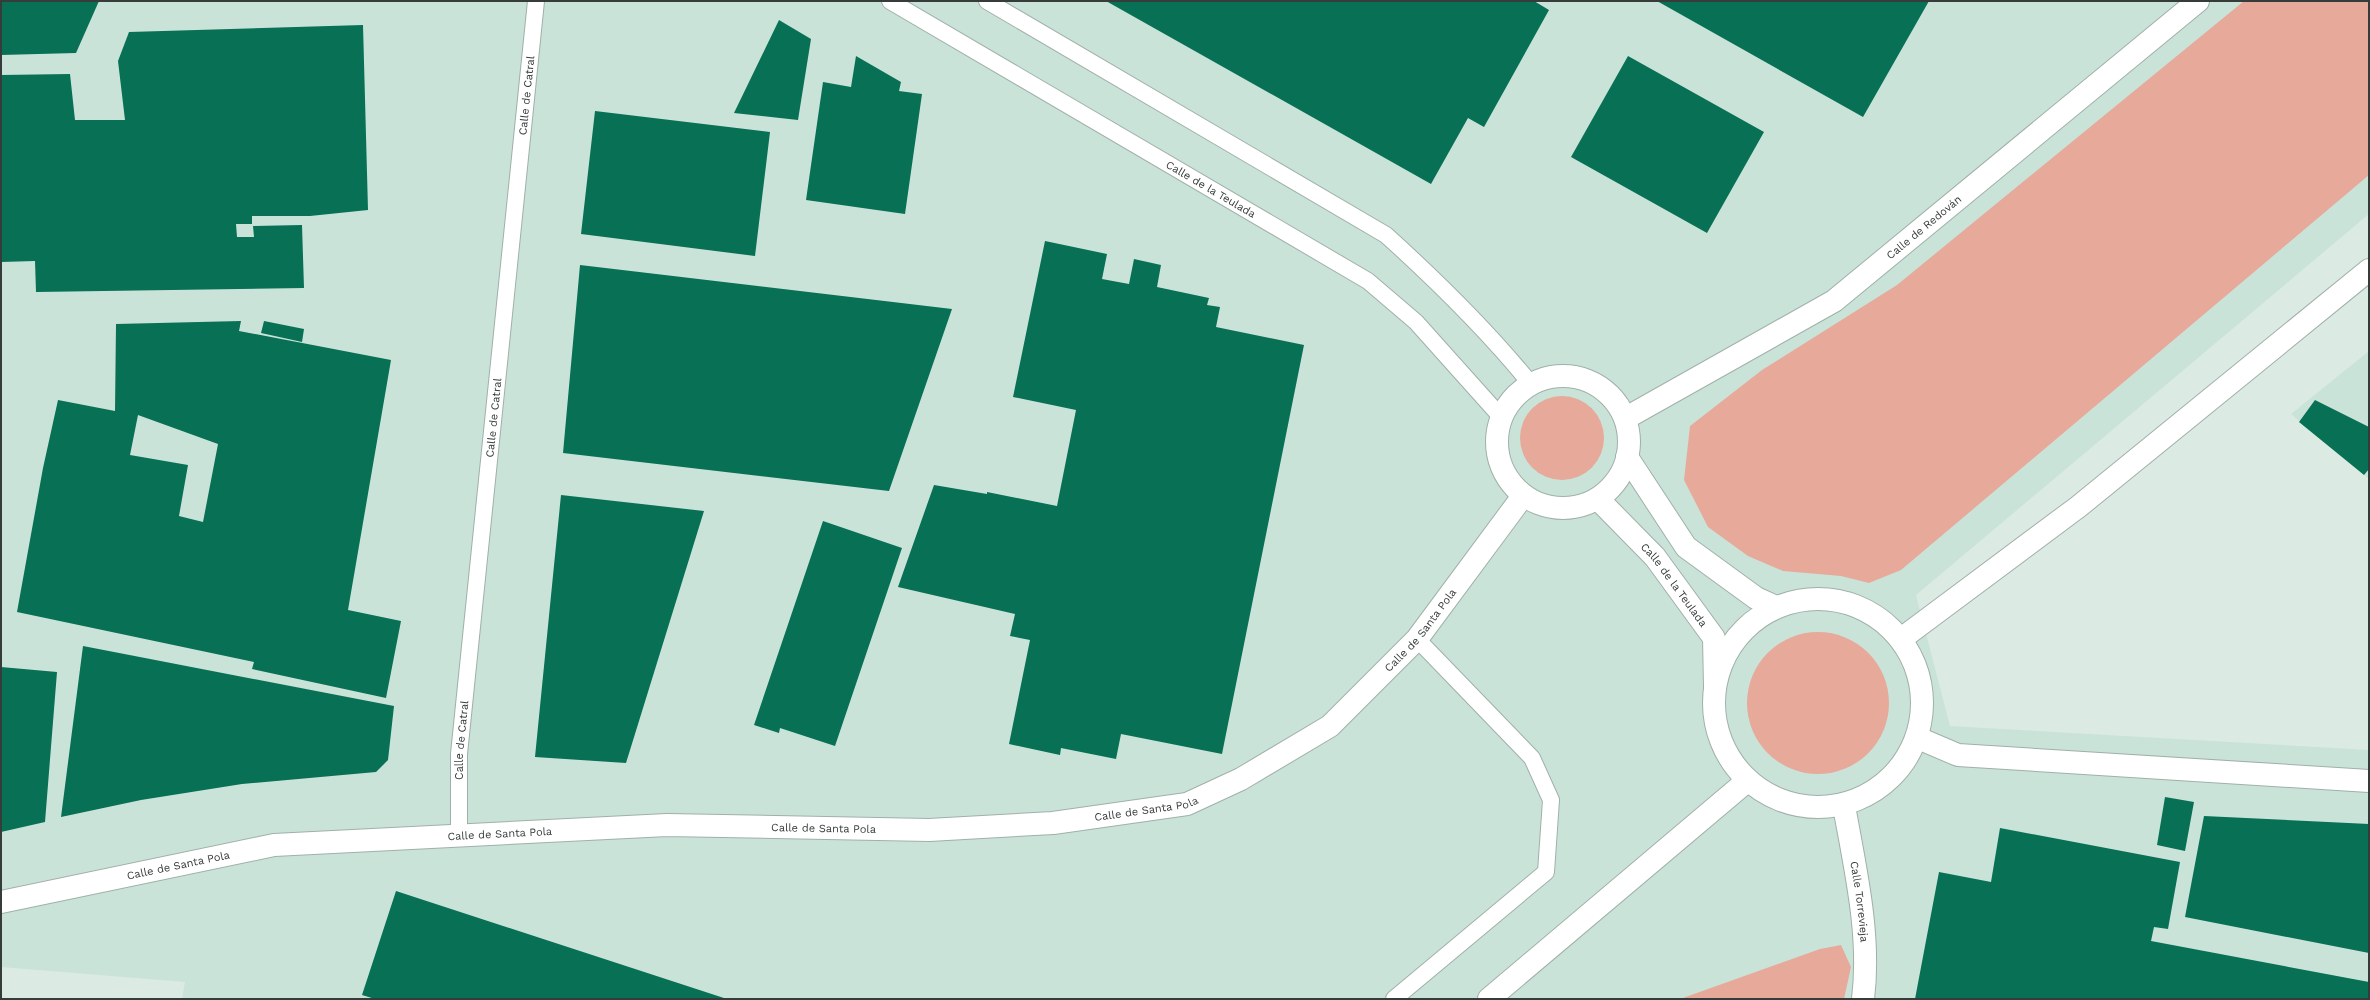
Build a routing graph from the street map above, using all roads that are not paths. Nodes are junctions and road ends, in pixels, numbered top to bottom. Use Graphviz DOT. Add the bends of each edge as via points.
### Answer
graph roads {
  1 [pos="536,1"];
  2 [pos="890,1"];
  3 [pos="987,1"];
  4 [pos="2198,1"];
  5 [pos="2369,270"];
  6 [pos="1530,383"];
  7 [pos="1501,417"];
  8 [pos="1626,418"];
  9 [pos="1627,457"];
  10 [pos="1523,496"];
  11 [pos="1598,499"];
  12 [pos="1776,607"];
  13 [pos="1417,639"];
  14 [pos="1901,639"];
  15 [pos="1715,686"];
  16 [pos="1918,738"];
  17 [pos="1747,781"];
  18 [pos="2369,781"];
  19 [pos="1844,806"];
  20 [pos="459,835"];
  21 [pos="1,902"];
  22 [pos="1394,999"];
  23 [pos="1489,999"];
  24 [pos="1863,999"];
  1 -- 20 [label="lane, Calle de Catral" via="459,754"];
  2 -- 7 [label="lane, Calle de la Teulada" via="1368,281 1416,322"];
  3 -- 6 [label="lane" via="1386,235 1441,285 1492,338"];
  4 -- 8 [label="street, Calle de Redován" via="1834,301"];
  5 -- 14 [label="street" via="2078,507"];
  6 -- 7 [label="street" via="1512,397"];
  6 -- 8 [label="street" via="1552,376 1580,376 1597,384 1615,400"];
  7 -- 10 [label="street" via="1496,441 1500,464 1507,479"];
  8 -- 9 [label="street" via="1630,441"];
  9 -- 11 [label="street" via="1625,467 1611,489"];
  9 -- 12 [label="street" via="1686,547 1756,598"];
  10 -- 11 [label="street" via="1544,506 1577,508"];
  10 -- 13 [label="street, Calle de Santa Pola"];
  11 -- 15 [label="street, Calle de la Teulada" via="1655,557 1714,638"];
  12 -- 14 [label="street" via="1809,598 1844,601 1876,616"];
  12 -- 15 [label="street" via="1747,626 1726,653"];
  13 -- 20 [label="street, Calle de Santa Pola" via="1330,726 1241,779 1188,804 1053,823 929,830 667,825"];
  13 -- 22 [label="lane" via="1532,758 1551,800 1550,831 1546,872"];
  14 -- 16 [label="street" via="1918,669 1924,704"];
  15 -- 17 [label="street, Calle de la Teulada" via="1715,720 1726,753"];
  16 -- 18 [label="street" via="1958,755"];
  16 -- 19 [label="street" via="1901,768 1876,792"];
  17 -- 19 [label="street, Calle de la Teulada" via="1776,800 1810,808"];
  17 -- 23 [label="street"];
  19 -- 24 [label="street, Calle Torrevieja" via="1861,905 1866,978"];
  20 -- 21 [label="street, Calle de Santa Pola" via="274,845"];
}
